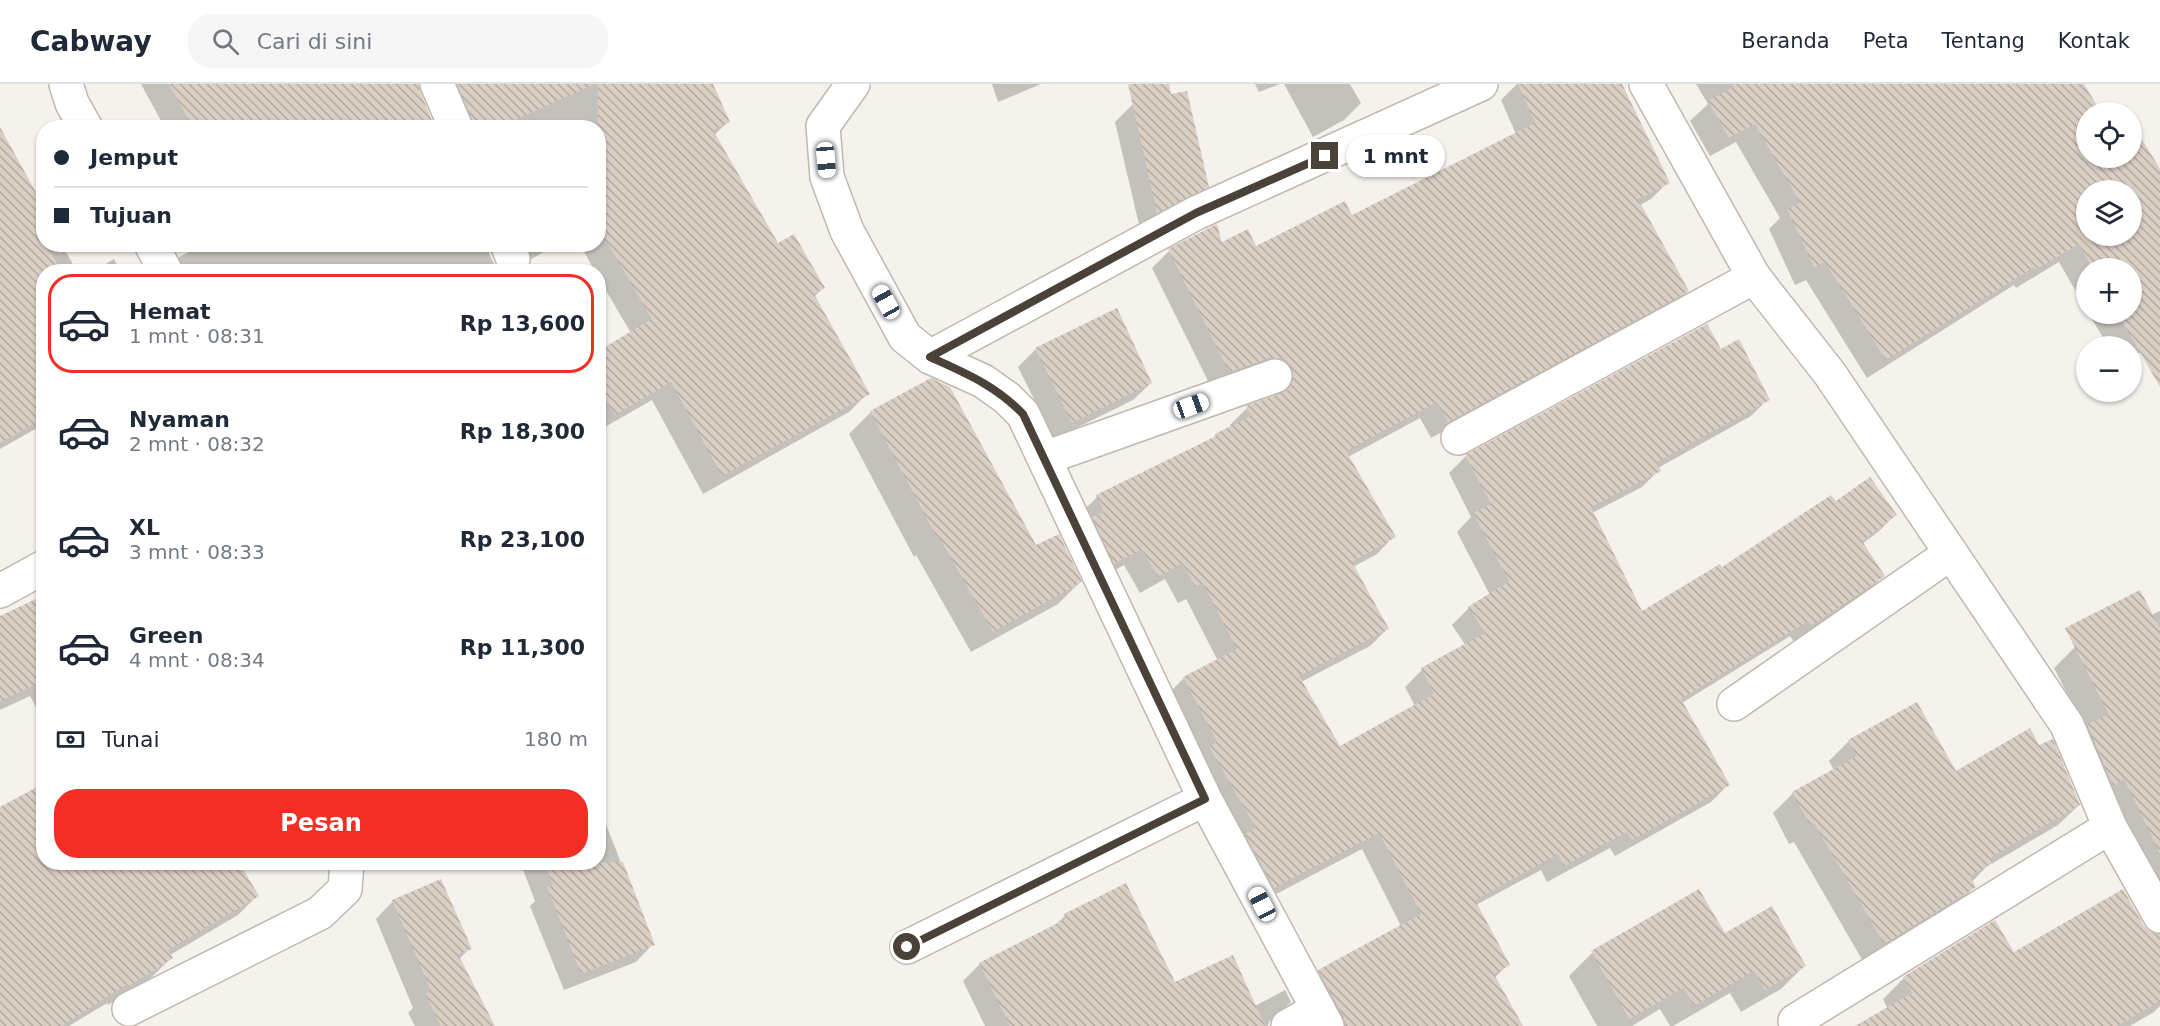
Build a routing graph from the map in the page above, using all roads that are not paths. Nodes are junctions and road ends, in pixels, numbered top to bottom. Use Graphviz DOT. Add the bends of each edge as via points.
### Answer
graph roads {
  1 [pos="66,84"];
  2 [pos="437,84"];
  3 [pos="853,84"];
  4 [pos="1481,84"];
  5 [pos="1646,84"];
  6 [pos="1430,94"];
  7 [pos="82,120"];
  8 [pos="453,120"];
  9 [pos="1754,277"];
  10 [pos="930,357"];
  11 [pos="1275,376"];
  12 [pos="1458,438"];
  13 [pos="1045,458"];
  14 [pos="1951,553"];
  15 [pos="36,571"];
  16 [pos="0,591"];
  17 [pos="1734,704"];
  18 [pos="1205,799"];
  19 [pos="2110,827"];
  20 [pos="346,870"];
  21 [pos="2160,916"];
  22 [pos="907,947"];
  23 [pos="129,1009"];
  24 [pos="1322,1018"];
  25 [pos="1795,1021"];
  26 [pos="1288,1026"];
  1 -- 7 [label="street"];
  2 -- 8 [label="street"];
  3 -- 10 [label="street" via="823,126 827,177 847,231 905,337"];
  4 -- 6 [label="street"];
  5 -- 9 [label="street"];
  6 -- 10 [label="street" via="1325,156 1196,213"];
  9 -- 12 [label="street"];
  9 -- 14 [label="street" via="1830,374"];
  10 -- 13 [label="street" via="983,381 1007,398 1023,414"];
  11 -- 13 [label="street"];
  13 -- 18 [label="street"];
  14 -- 17 [label="street"];
  14 -- 19 [label="street" via="2067,725"];
  15 -- 16 [label="street"];
  18 -- 22 [label="street"];
  18 -- 24 [label="street"];
  19 -- 21 [label="street"];
  19 -- 25 [label="street"];
  20 -- 23 [label="street" via="345,889 320,913"];
  24 -- 26 [label="street"];
}
